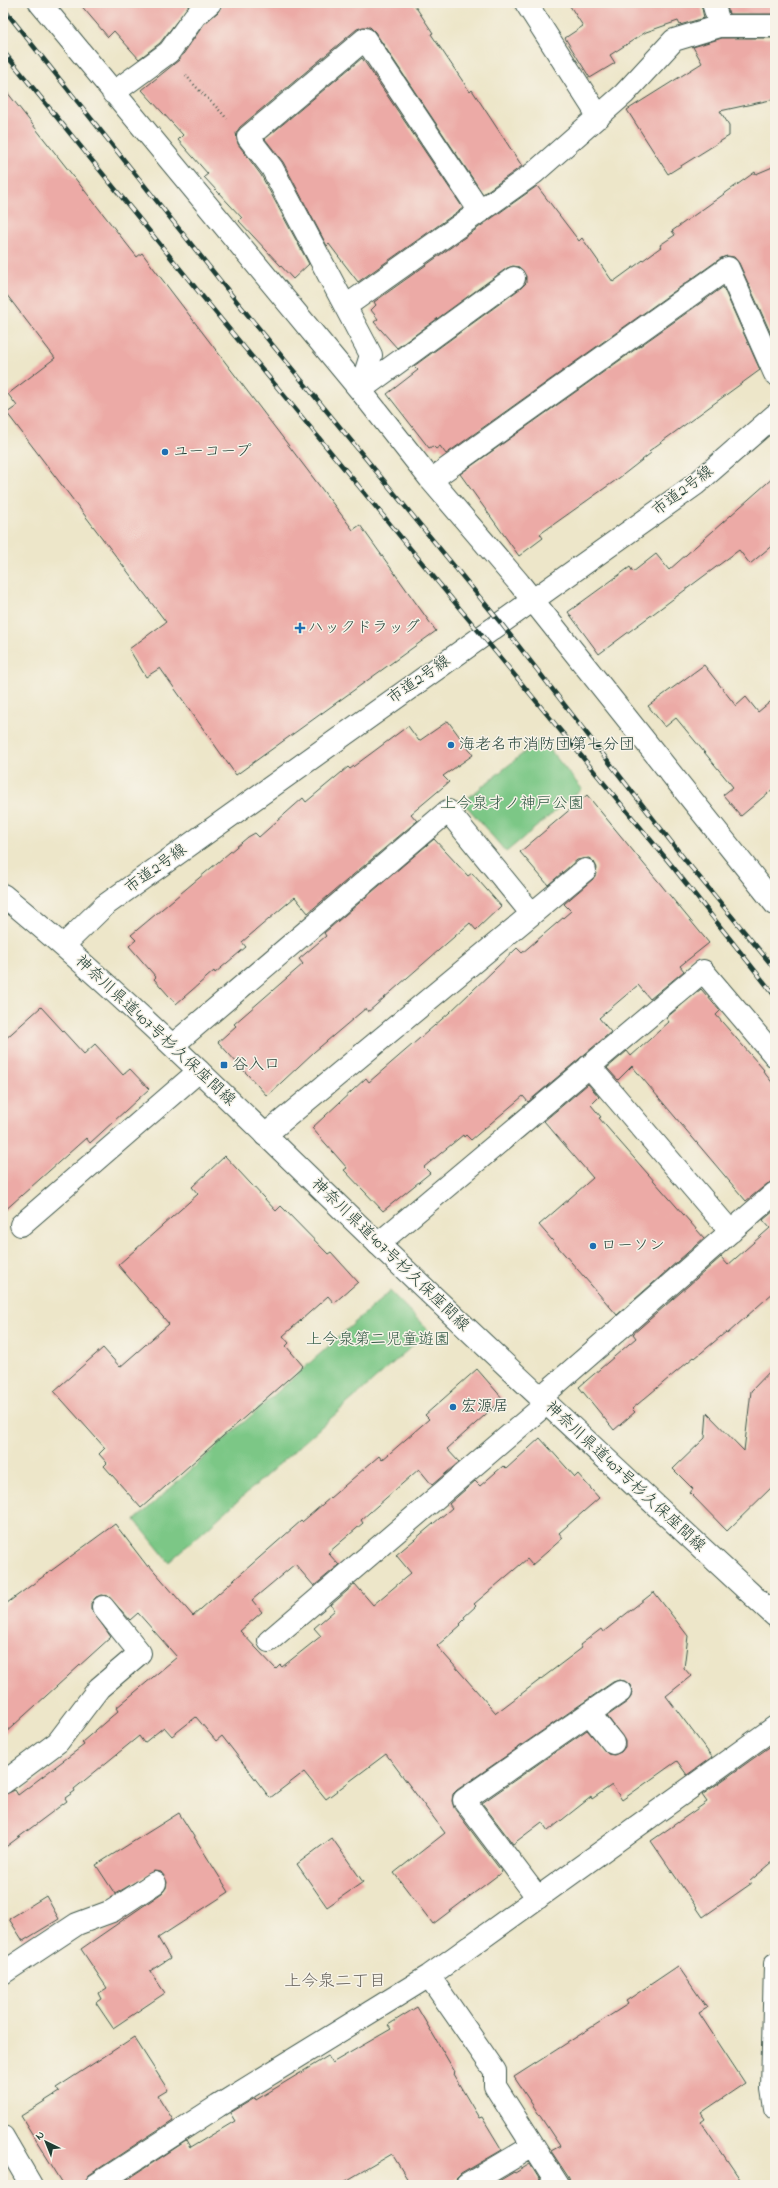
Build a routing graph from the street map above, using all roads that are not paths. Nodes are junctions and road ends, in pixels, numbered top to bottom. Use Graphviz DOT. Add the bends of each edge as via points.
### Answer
graph roads {
  1 [pos="210,3"];
  2 [pos="526,3"];
  3 [pos="713,3"];
  4 [pos="43,4"];
  5 [pos="720,26"];
  6 [pos="775,26"];
  7 [pos="113,93"];
  8 [pos="599,117"];
  9 [pos="479,210"];
  10 [pos="514,278"];
  11 [pos="346,306"];
  12 [pos="775,374"];
  13 [pos="360,390"];
  14 [pos="775,415"];
  15 [pos="431,480"];
  16 [pos="532,600"];
  17 [pos="585,870"];
  18 [pos="3,895"];
  19 [pos="775,904"];
  20 [pos="532,914"];
  21 [pos="64,945"];
  22 [pos="173,1045"];
  23 [pos="775,1056"];
  24 [pos="589,1066"];
  25 [pos="200,1071"];
  26 [pos="266,1135"];
  27 [pos="775,1193"];
  28 [pos="21,1225"];
  29 [pos="731,1232"];
  30 [pos="378,1244"];
  31 [pos="543,1401"];
  32 [pos="103,1607"];
  33 [pos="775,1616"];
  34 [pos="269,1641"];
  35 [pos="620,1692"];
  36 [pos="589,1713"];
  37 [pos="775,1727"];
  38 [pos="613,1743"];
  39 [pos="3,1783"];
  40 [pos="155,1883"];
  41 [pos="538,1898"];
  42 [pos="775,1964"];
  43 [pos="3,1973"];
  44 [pos="429,1976"];
  45 [pos="775,2108"];
  46 [pos="3,2137"];
  47 [pos="533,2146"];
  48 [pos="30,2185"];
  49 [pos="96,2185"];
  50 [pos="467,2185"];
  51 [pos="558,2185"];
  1 -- 7 [label="street" via="194,16 169,52"];
  2 -- 8 [label="street"];
  3 -- 5 [label="street"];
  4 -- 7 [label="street"];
  5 -- 6 [label="street"];
  5 -- 8 [label="street" via="674,40"];
  7 -- 13 [label="street"];
  8 -- 9 [label="street" via="534,173"];
  9 -- 11 [label="street"];
  9 -- 11 [label="street" via="365,39 248,137 272,168"];
  10 -- 13 [label="street"];
  11 -- 13 [label="street" via="371,355"];
  12 -- 15 [label="street" via="728,268"];
  13 -- 15 [label="street"];
  14 -- 16 [label="street, 市道2号線" via="696,484"];
  15 -- 16 [label="street"];
  16 -- 19 [label="street"];
  16 -- 21 [label="street, 市道2号線" via="104,906"];
  17 -- 20 [label="street"];
  18 -- 21 [label="street, 神奈川県道407号杉久保座間線"];
  20 -- 22 [label="street" via="448,811"];
  20 -- 26 [label="street"];
  21 -- 22 [label="street, 神奈川県道407号杉久保座間線"];
  22 -- 25 [label="street, 神奈川県道407号杉久保座間線"];
  23 -- 24 [label="street" via="703,971"];
  24 -- 29 [label="street"];
  24 -- 30 [label="street"];
  25 -- 26 [label="street, 神奈川県道407号杉久保座間線"];
  25 -- 28 [label="street"];
  26 -- 30 [label="street, 神奈川県道407号杉久保座間線"];
  27 -- 29 [label="street"];
  29 -- 31 [label="street"];
  30 -- 31 [label="street, 神奈川県道407号杉久保座間線"];
  31 -- 33 [label="street, 神奈川県道407号杉久保座間線"];
  31 -- 34 [label="street"];
  32 -- 39 [label="street" via="140,1653 99,1688 58,1742"];
  35 -- 36 [label="street"];
  36 -- 38 [label="street"];
  36 -- 41 [label="street" via="464,1800"];
  37 -- 41 [label="street"];
  40 -- 43 [label="street" via="112,1911 77,1924"];
  41 -- 44 [label="street"];
  42 -- 45 [label="street" via="772,2089"];
  44 -- 47 [label="street" via="494,2071 494,2086"];
  44 -- 49 [label="street" via="218,2106"];
  46 -- 48 [label="street"];
  47 -- 50 [label="street"];
  47 -- 51 [label="street"];
}
